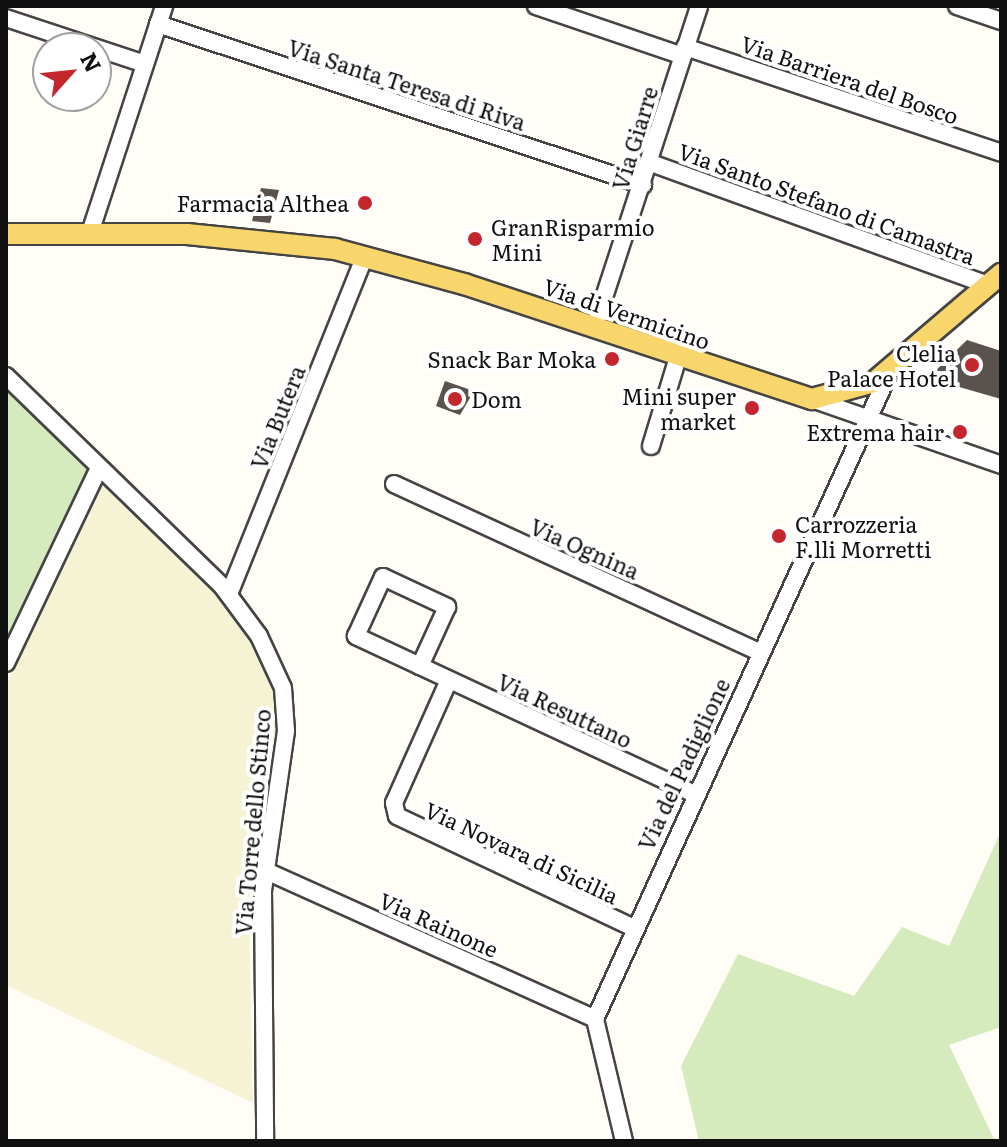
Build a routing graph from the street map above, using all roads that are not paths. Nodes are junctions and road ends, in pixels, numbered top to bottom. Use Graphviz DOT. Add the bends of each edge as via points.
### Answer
graph roads {
  1 [pos="164,6"];
  2 [pos="536,6"];
  3 [pos="699,6"];
  4 [pos="957,6"];
  5 [pos="6,18"];
  6 [pos="1001,21"];
  7 [pos="158,24"];
  8 [pos="684,51"];
  9 [pos="145,64"];
  10 [pos="1001,153"];
  11 [pos="651,163"];
  12 [pos="643,185"];
  13 [pos="90,233"];
  14 [pos="6,234"];
  15 [pos="365,256"];
  16 [pos="994,279"];
  17 [pos="594,328"];
  18 [pos="678,357"];
  19 [pos="890,371"];
  20 [pos="6,376"];
  21 [pos="858,391"];
  22 [pos="812,399"];
  23 [pos="874,417"];
  24 [pos="651,446"];
  25 [pos="1001,465"];
  26 [pos="99,468"];
  27 [pos="394,484"];
  28 [pos="229,594"];
  29 [pos="760,652"];
  30 [pos="6,663"];
  31 [pos="420,666"];
  32 [pos="449,680"];
  33 [pos="692,793"];
  34 [pos="264,870"];
  35 [pos="634,928"];
  36 [pos="595,1019"];
  37 [pos="265,1141"];
  38 [pos="624,1141"];
  1 -- 7 [label="street"];
  2 -- 8 [label="street, Via Barriera del Bosco"];
  3 -- 8 [label="street, Via Giarre"];
  4 -- 6 [label="street"];
  5 -- 9 [label="street"];
  7 -- 9 [label="street"];
  7 -- 12 [label="street, Via Santa Teresa di Riva"];
  8 -- 10 [label="street, Via Barriera del Bosco"];
  8 -- 11 [label="street, Via Giarre"];
  9 -- 13 [label="street"];
  11 -- 12 [label="street, Via Giarre"];
  11 -- 16 [label="street, Via Santo Stefano di Camastra"];
  12 -- 17 [label="street, Via Giarre"];
  13 -- 14 [label="main road, Via di Vermicino"];
  13 -- 15 [label="main road, Via di Vermicino" via="232,236"];
  15 -- 17 [label="main road, Via di Vermicino"];
  15 -- 28 [label="street, Via Butera"];
  16 -- 19 [label="main road, Via di Vermicino"];
  17 -- 18 [label="main road, Via di Vermicino"];
  18 -- 22 [label="main road, Via di Vermicino"];
  18 -- 24 [label="street"];
  19 -- 21 [label="main road, Via di Vermicino"];
  19 -- 23 [label="street, Via del Padiglione"];
  20 -- 26 [label="street, Via Torre dello Stinco"];
  21 -- 22 [label="main road, Via di Vermicino"];
  21 -- 23 [label="street" via="871,400"];
  22 -- 23 [label="street"];
  23 -- 25 [label="street"];
  23 -- 29 [label="street, Via del Padiglione"];
  26 -- 28 [label="street, Via Torre dello Stinco"];
  26 -- 30 [label="street"];
  27 -- 29 [label="street, Via Ognina"];
  28 -- 34 [label="street, Via Torre dello Stinco" via="269,654 285,698"];
  29 -- 33 [label="street, Via del Padiglione"];
  31 -- 31 [label="street, Via Resuttano" via="447,607 383,577 356,636"];
  31 -- 32 [label="street, Via Resuttano"];
  32 -- 33 [label="street, Via Resuttano"];
  32 -- 35 [label="street, Via Novara di Sicilia" via="394,803 397,816"];
  33 -- 35 [label="street, Via del Padiglione"];
  34 -- 36 [label="street, Via Rainone"];
  34 -- 37 [label="street, Via Torre dello Stinco"];
  35 -- 36 [label="street, Via del Padiglione"];
  36 -- 38 [label="street"];
}
